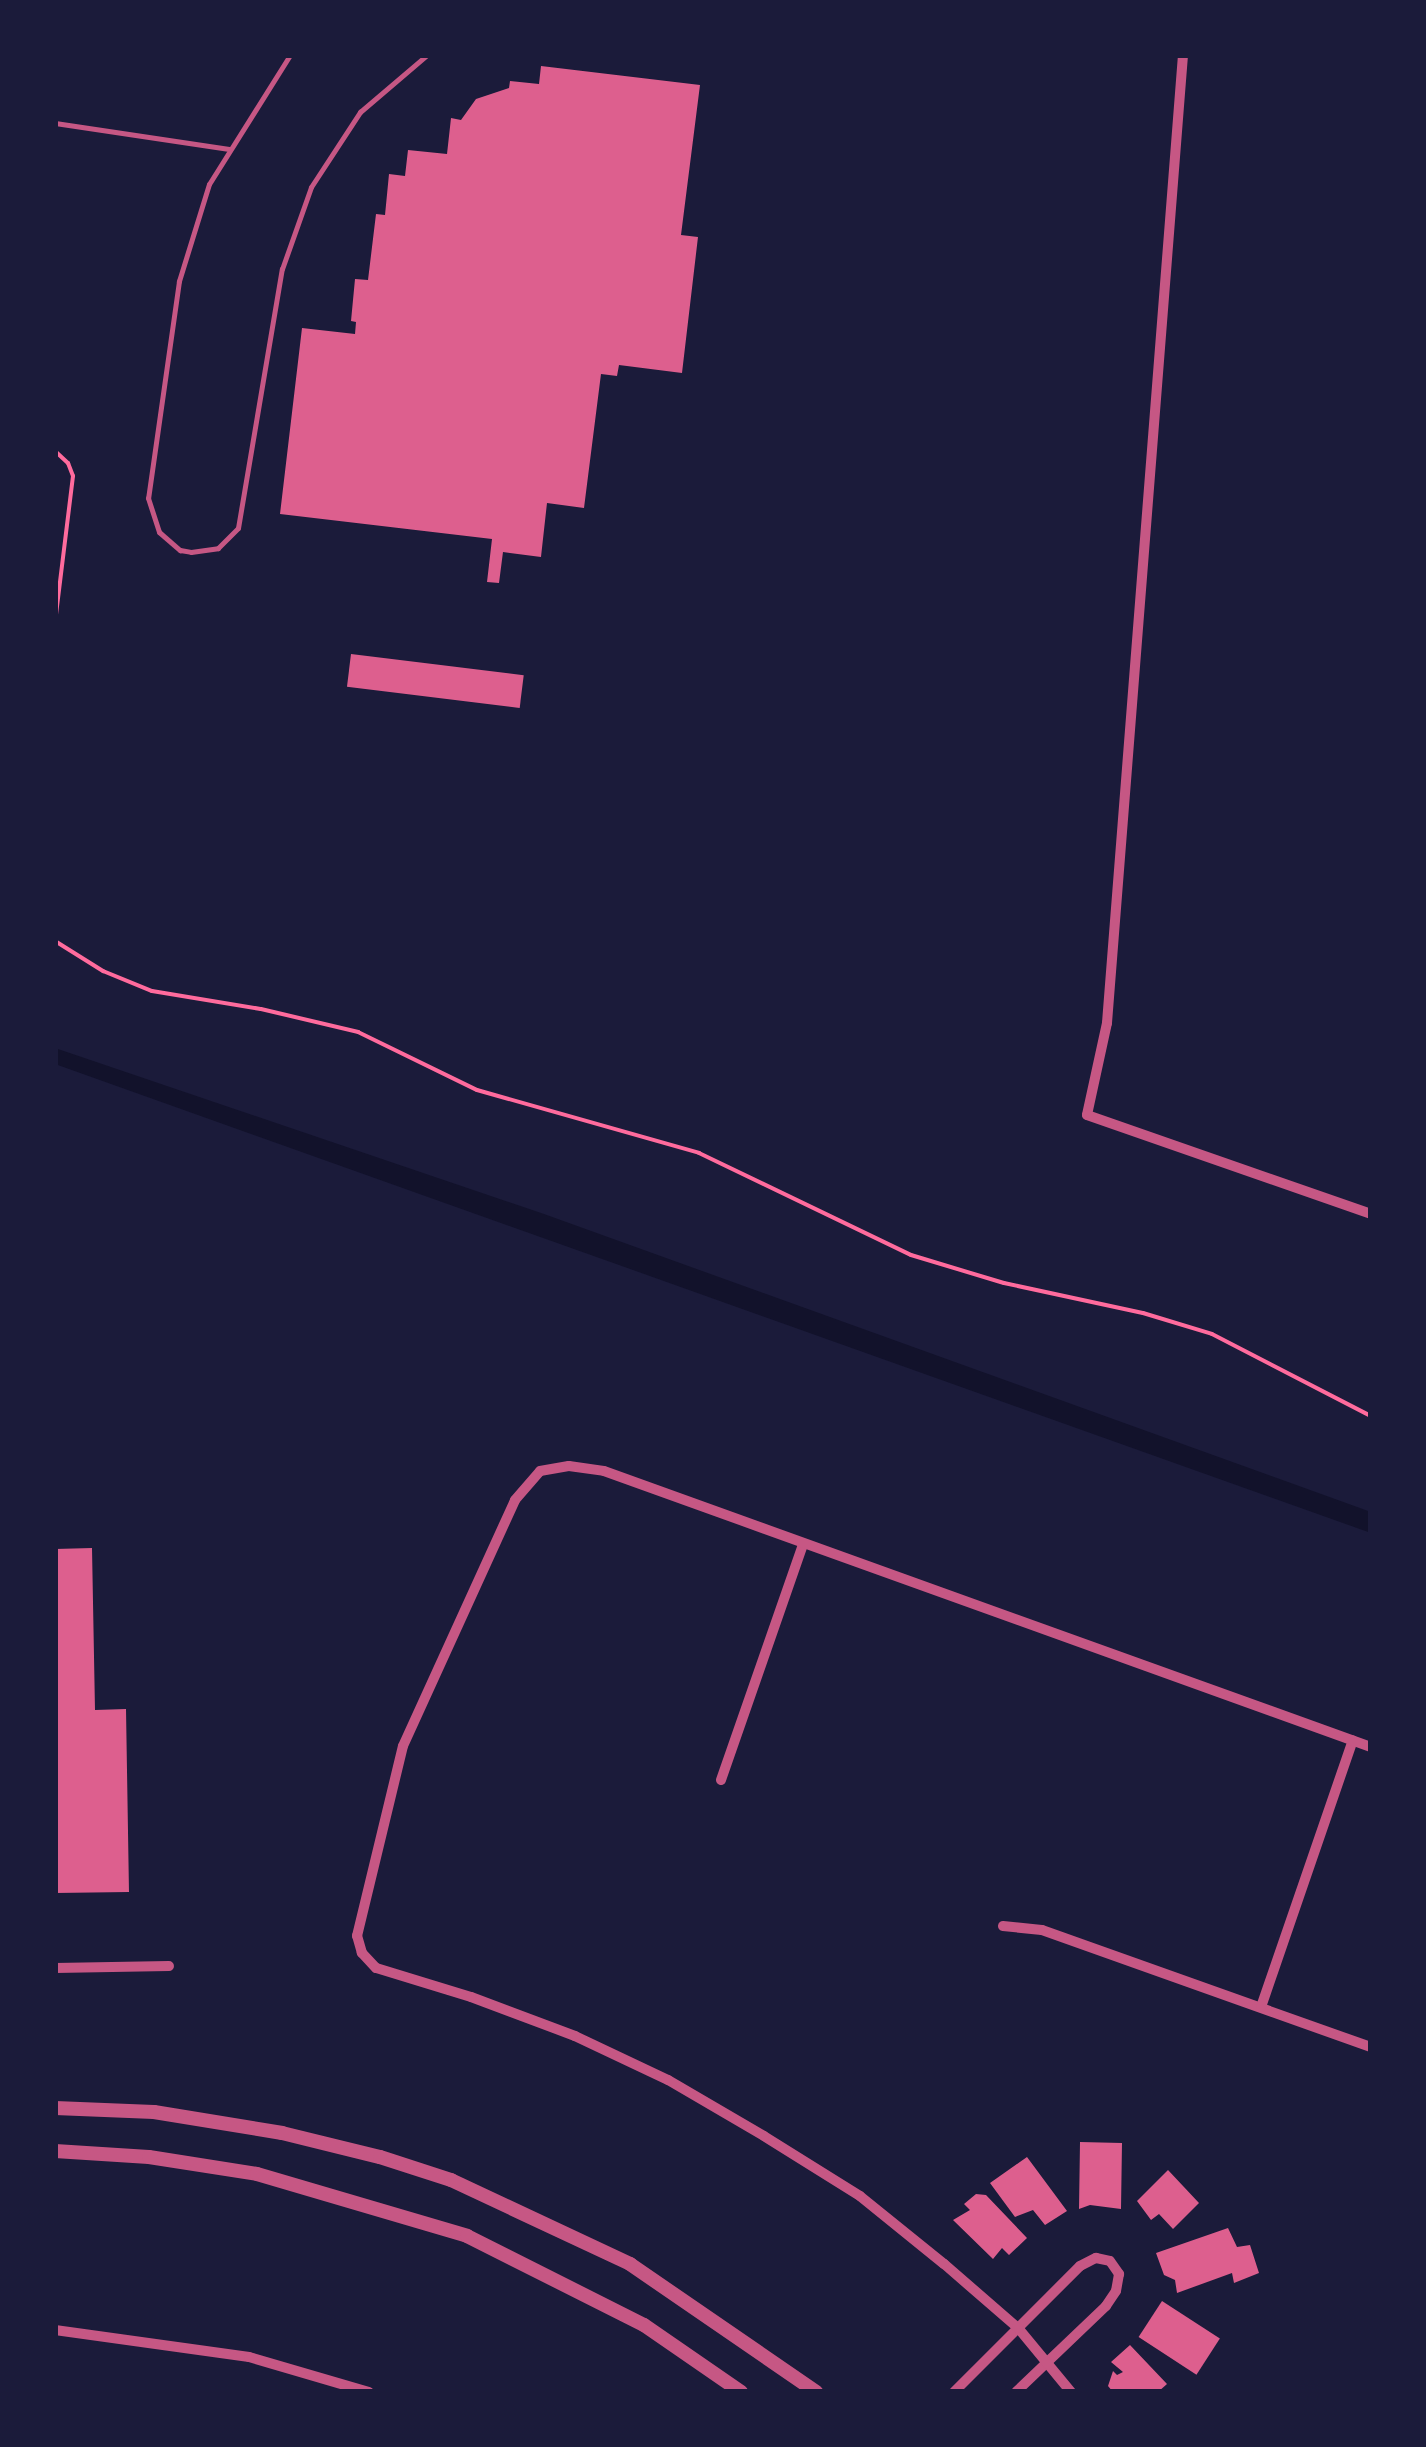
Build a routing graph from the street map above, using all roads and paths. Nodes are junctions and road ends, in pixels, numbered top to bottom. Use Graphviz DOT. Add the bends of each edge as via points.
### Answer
graph roads {
  1 [pos="290,55"];
  2 [pos="427,55"];
  3 [pos="1182,55"];
  4 [pos="55,123"];
  5 [pos="229,149"];
  6 [pos="55,451"];
  7 [pos="55,622"];
  8 [pos="55,941"];
  9 [pos="1371,1214"];
  10 [pos="1371,1416"];
  11 [pos="803,1544"];
  12 [pos="1353,1740"];
  13 [pos="1371,1746"];
  14 [pos="721,1780"];
  15 [pos="1003,1926"];
  16 [pos="169,1966"];
  17 [pos="55,1968"];
  18 [pos="1261,2007"];
  19 [pos="1371,2047"];
  20 [pos="55,2108"];
  21 [pos="55,2152"];
  22 [pos="1018,2328"];
  23 [pos="55,2330"];
  24 [pos="1047,2362"];
  25 [pos="369,2392"];
  26 [pos="741,2392"];
  27 [pos="816,2392"];
  28 [pos="954,2392"];
  29 [pos="1016,2392"];
  30 [pos="1072,2392"];
  1 -- 5 [label="lane"];
  2 -- 5 [label="lane" via="360,112 312,187 282,269 238,528 218,548 191,552 159,532 148,498 183,263 209,184"];
  3 -- 9 [label="street" via="1107,1023 1086,1115"];
  4 -- 5 [label="lane"];
  6 -- 7 [label="path" via="73,476"];
  8 -- 10 [label="path" via="152,992 358,1032 477,1090 699,1153 911,1255 1212,1334"];
  11 -- 12 [label="street"];
  11 -- 14 [label="street"];
  11 -- 22 [label="street" via="604,1471 569,1466 540,1472 515,1500 402,1746 357,1936 376,1968 471,1996 668,2080 860,2196"];
  12 -- 13 [label="street"];
  12 -- 18 [label="street"];
  15 -- 18 [label="street" via="1042,1930"];
  16 -- 17 [label="street"];
  18 -- 19 [label="street"];
  20 -- 27 [label="street" via="154,2112 282,2133 451,2180 630,2264"];
  21 -- 26 [label="street" via="257,2174 467,2236 644,2325"];
  22 -- 24 [label="street"];
  22 -- 24 [label="street" via="1080,2266 1096,2258 1110,2261 1118,2274 1116,2291"];
  22 -- 28 [label="street"];
  23 -- 25 [label="street" via="249,2357"];
  24 -- 29 [label="street"];
  24 -- 30 [label="street"];
}
